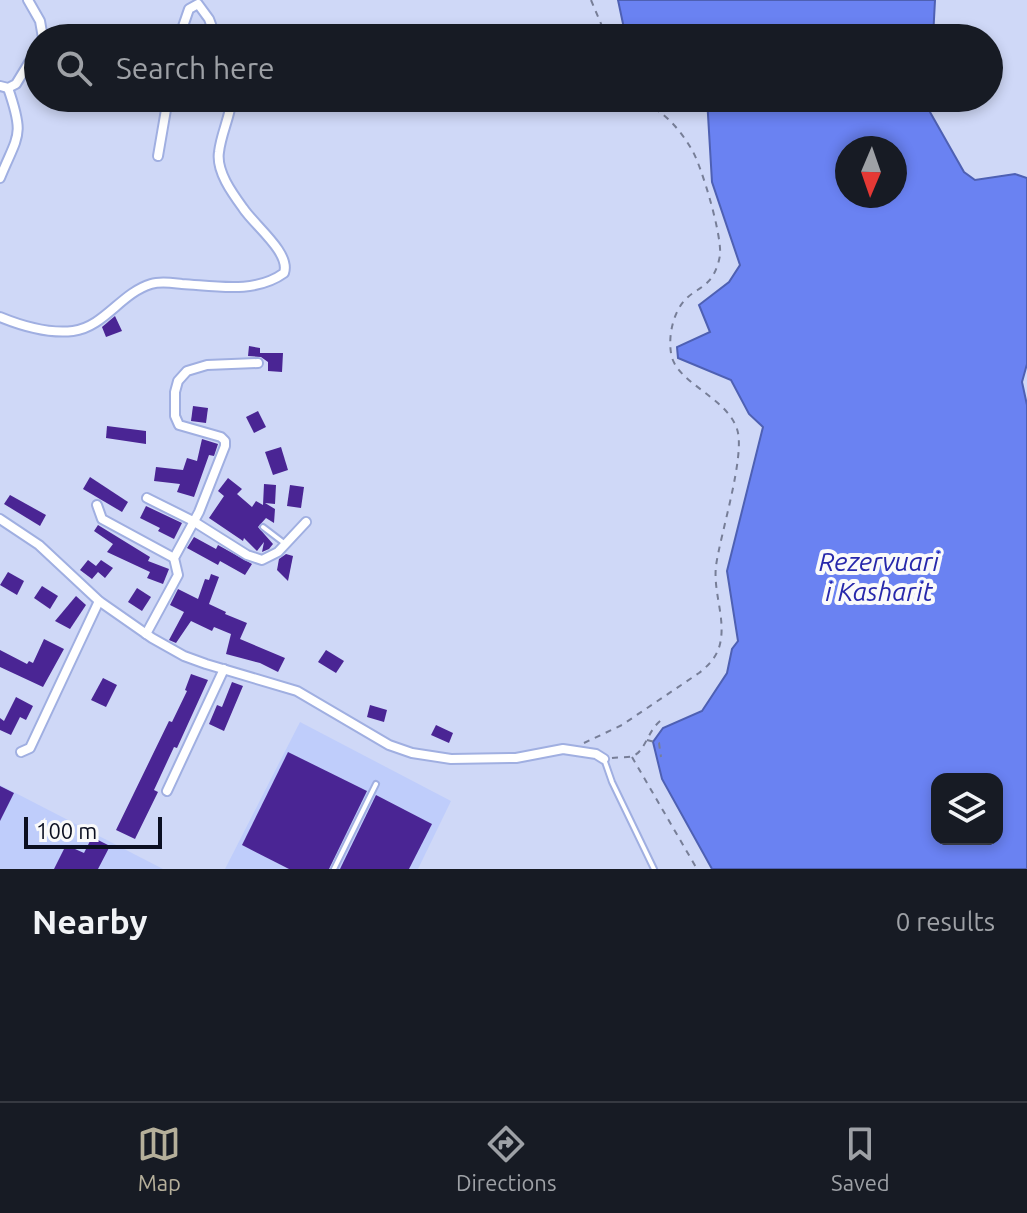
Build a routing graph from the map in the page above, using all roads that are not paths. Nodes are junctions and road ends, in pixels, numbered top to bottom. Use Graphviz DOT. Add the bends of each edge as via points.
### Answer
graph roads {
  1 [pos="28,0"];
  2 [pos="41,24"];
  3 [pos="184,24"];
  4 [pos="211,24"];
  5 [pos="24,71"];
  6 [pos="4,87"];
  7 [pos="166,112"];
  8 [pos="230,112"];
  9 [pos="158,156"];
  10 [pos="0,178"];
  11 [pos="0,317"];
  12 [pos="258,363"];
  13 [pos="147,498"];
  14 [pos="97,505"];
  15 [pos="0,519"];
  16 [pos="193,521"];
  17 [pos="306,522"];
  18 [pos="263,527"];
  19 [pos="286,544"];
  20 [pos="174,558"];
  21 [pos="99,601"];
  22 [pos="146,634"];
  23 [pos="224,669"];
  24 [pos="21,752"];
  25 [pos="604,759"];
  26 [pos="376,784"];
  27 [pos="167,791"];
  28 [pos="334,869"];
  29 [pos="654,869"];
  1 -- 2 [label="street"];
  3 -- 4 [label="street" via="189,9 198,4"];
  5 -- 6 [label="street" via="16,84"];
  6 -- 10 [label="street" via="18,135"];
  7 -- 9 [label="street"];
  8 -- 11 [label="street" via="220,165 241,207 287,262 284,273 244,287 155,283 126,297 89,327 71,331"];
  12 -- 16 [label="street" via="197,366 178,381 174,404 179,425 225,441"];
  13 -- 16 [label="street"];
  14 -- 20 [label="street" via="102,519"];
  15 -- 21 [label="street" via="39,545"];
  16 -- 19 [label="street" via="255,559 268,559"];
  16 -- 20 [label="street"];
  17 -- 19 [label="street"];
  18 -- 19 [label="lane"];
  20 -- 22 [label="street" via="178,575"];
  21 -- 22 [label="street"];
  21 -- 24 [label="street" via="30,748"];
  22 -- 23 [label="street" via="184,656"];
  23 -- 25 [label="street" via="297,691 365,733 412,753 472,760 570,749"];
  23 -- 27 [label="street"];
  25 -- 29 [label="lane"];
  26 -- 28 [label="lane"];
}
